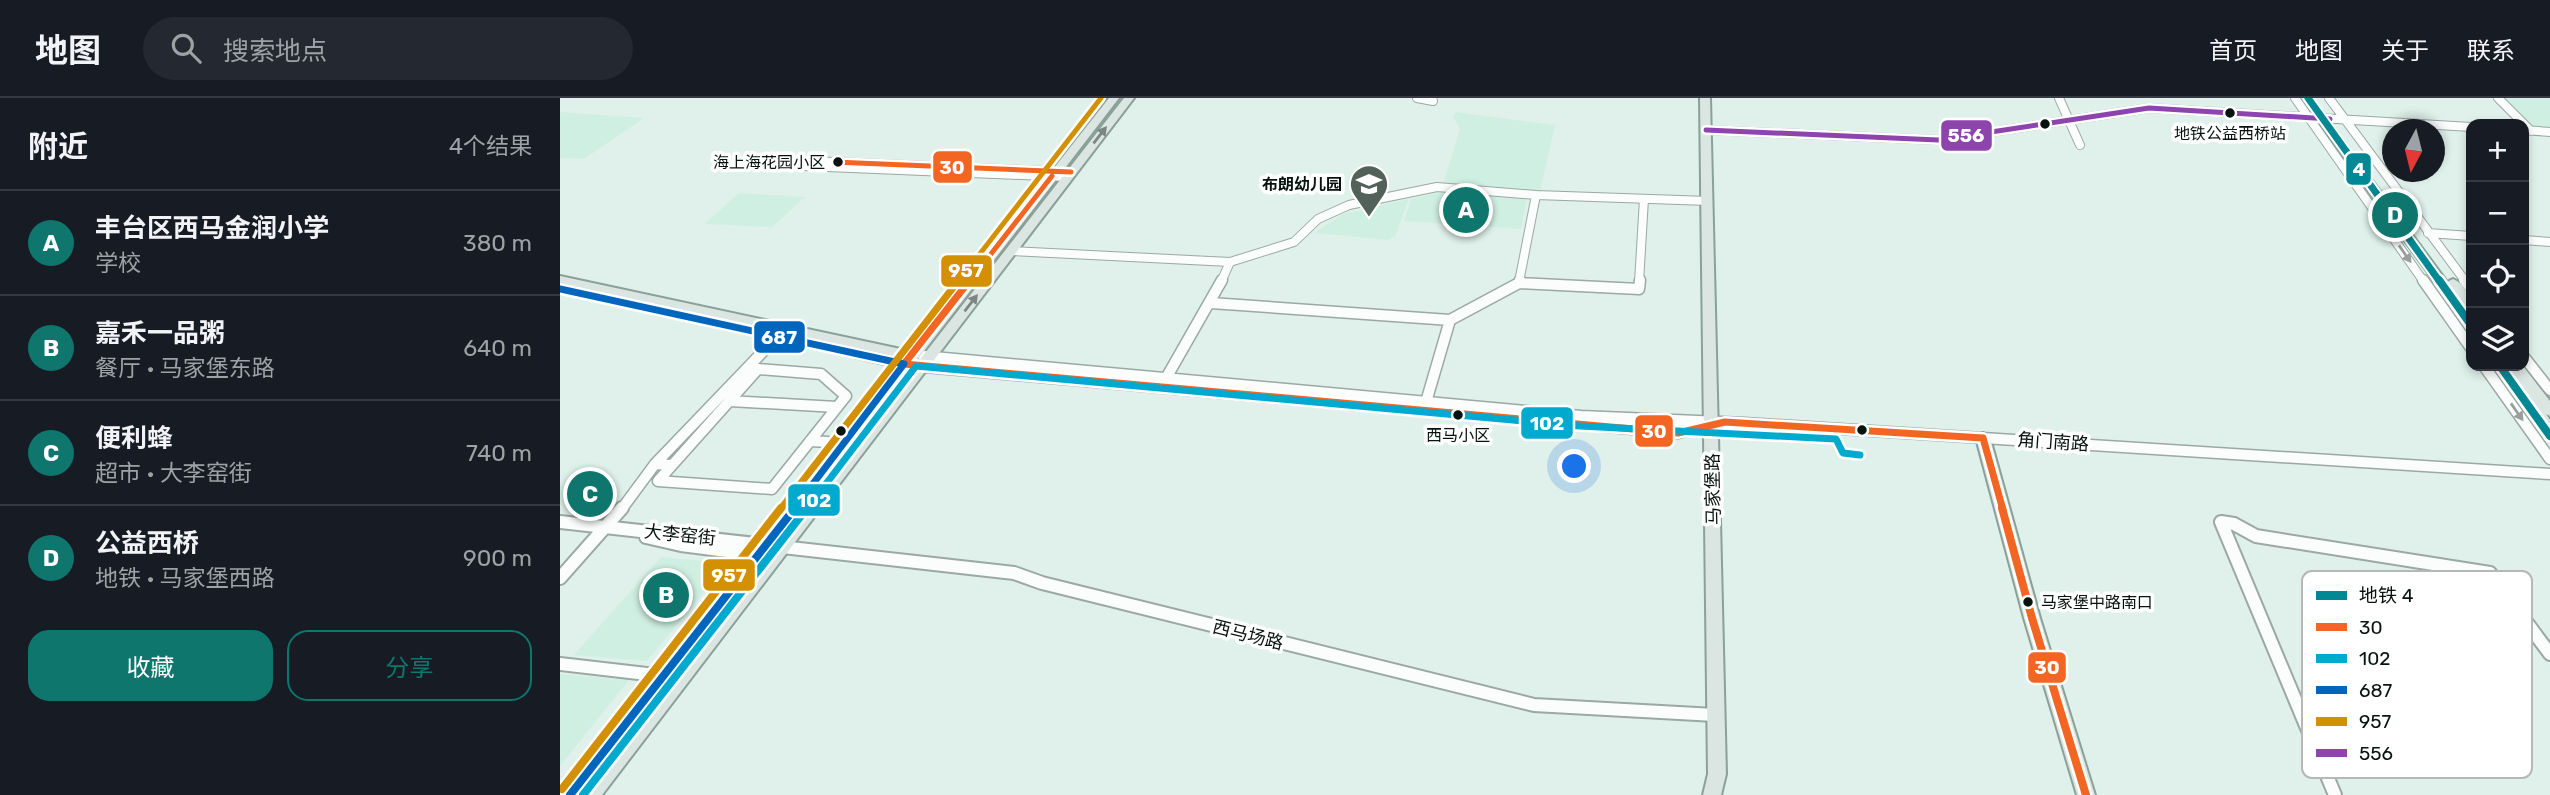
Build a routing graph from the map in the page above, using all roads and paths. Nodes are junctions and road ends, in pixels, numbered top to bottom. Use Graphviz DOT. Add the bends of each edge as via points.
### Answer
graph roads {
  1 [pos="1114,98"];
  2 [pos="1129,98"];
  3 [pos="1417,98"];
  4 [pos="1705,98"];
  5 [pos="2059,98"];
  6 [pos="2295,98"];
  7 [pos="2306,98"];
  8 [pos="2315,98"];
  9 [pos="2329,98"];
  10 [pos="2498,98"];
  11 [pos="1433,101"];
  12 [pos="2319,118"];
  13 [pos="2517,119"];
  14 [pos="2069,120"];
  15 [pos="2343,120"];
  16 [pos="2466,127"];
  17 [pos="1706,130"];
  18 [pos="2529,130"];
  19 [pos="2550,132"];
  20 [pos="2080,145"];
  21 [pos="1061,174"];
  22 [pos="1536,195"];
  23 [pos="1644,199"];
  24 [pos="1708,201"];
  25 [pos="2428,233"];
  26 [pos="2466,236"];
  27 [pos="2529,240"];
  28 [pos="2550,242"];
  29 [pos="1011,251"];
  30 [pos="1230,262"];
  31 [pos="560,280"];
  32 [pos="2466,282"];
  33 [pos="1519,283"];
  34 [pos="560,289"];
  35 [pos="2466,301"];
  36 [pos="1211,303"];
  37 [pos="2466,316"];
  38 [pos="1450,320"];
  39 [pos="777,337"];
  40 [pos="2466,340"];
  41 [pos="916,361"];
  42 [pos="2529,363"];
  43 [pos="2488,371"];
  44 [pos="2507,371"];
  45 [pos="2520,371"];
  46 [pos="1165,380"];
  47 [pos="2550,390"];
  48 [pos="730,401"];
  49 [pos="1426,402"];
  50 [pos="837,407"];
  51 [pos="2550,411"];
  52 [pos="1712,423"];
  53 [pos="2550,430"];
  54 [pos="1983,438"];
  55 [pos="810,441"];
  56 [pos="846,443"];
  57 [pos="2550,458"];
  58 [pos="655,464"];
  59 [pos="671,465"];
  60 [pos="2550,474"];
  61 [pos="560,522"];
  62 [pos="560,527"];
  63 [pos="606,530"];
  64 [pos="770,549"];
  65 [pos="2477,571"];
  66 [pos="560,578"];
  67 [pos="2532,630"];
  68 [pos="2550,654"];
  69 [pos="560,664"];
  70 [pos="664,676"];
  71 [pos="1715,715"];
  72 [pos="2302,716"];
  73 [pos="2328,778"];
  74 [pos="570,795"];
  75 [pos="591,795"];
  76 [pos="1712,795"];
  77 [pos="2086,795"];
  78 [pos="2335,795"];
  1 -- 21 [label="main road"];
  21 -- 2 [label="main road, one-way"];
  3 -- 11 [label="street"];
  4 -- 17 [label="main road, 马家堡路"];
  5 -- 14 [label="street"];
  6 -- 12 [label="street"];
  7 -- 12 [label="main road"];
  8 -- 12 [label="main road"];
  9 -- 15 [label="street"];
  10 -- 13 [label="street"];
  12 -- 14 [label="street" via="2150,108"];
  12 -- 15 [label="street"];
  12 -- 35 [label="main road"];
  12 -- 37 [label="main road"];
  12 -- 40 [label="street, one-way"];
  14 -- 17 [label="street" via="1938,140"];
  14 -- 20 [label="street"];
  15 -- 16 [label="street"];
  15 -- 25 [label="street"];
  17 -- 24 [label="main road, 马家堡路"];
  18 -- 19 [label="street"];
  21 -- 21 [label="street" via="786,160 780,165"];
  21 -- 29 [label="main road"];
  21 -- 41 [label="main road"];
  22 -- 23 [label="street"];
  22 -- 30 [label="street" via="1437,187 1349,205 1318,219 1294,242"];
  22 -- 33 [label="street"];
  23 -- 24 [label="street"];
  23 -- 33 [label="street" via="1639,289"];
  24 -- 52 [label="main road, 马家堡路"];
  25 -- 26 [label="street"];
  25 -- 32 [label="street"];
  27 -- 28 [label="street"];
  29 -- 30 [label="street"];
  41 -- 29 [label="main road, one-way"];
  30 -- 36 [label="street"];
  31 -- 41 [label="main road"];
  33 -- 38 [label="street"];
  34 -- 39 [label="main road"];
  36 -- 38 [label="street"];
  36 -- 46 [label="street"];
  38 -- 49 [label="street"];
  39 -- 41 [label="main road"];
  39 -- 58 [label="street"];
  41 -- 46 [label="street, 角门南路"];
  41 -- 52 [label="street" via="1678,433"];
  41 -- 56 [label="main road"];
  41 -- 64 [label="main road"];
  42 -- 47 [label="street"];
  43 -- 57 [label="street, one-way"];
  44 -- 53 [label="main road"];
  45 -- 51 [label="main road"];
  46 -- 49 [label="street, 角门南路"];
  48 -- 50 [label="street"];
  48 -- 50 [label="street" via="758,369 821,374 846,396"];
  48 -- 59 [label="street"];
  49 -- 52 [label="street, 角门南路"];
  50 -- 55 [label="street"];
  52 -- 54 [label="street, 角门南路"];
  52 -- 71 [label="main road, 马家堡路"];
  54 -- 60 [label="street, 角门南路"];
  54 -- 77 [label="main road"];
  55 -- 56 [label="street"];
  55 -- 59 [label="street" via="772,489 658,481"];
  56 -- 64 [label="main road"];
  58 -- 59 [label="street"];
  58 -- 63 [label="street"];
  61 -- 63 [label="street, 大李窑街"];
  62 -- 63 [label="street, 大李窑街"];
  63 -- 64 [label="street, 大李窑街"];
  63 -- 66 [label="street"];
  64 -- 70 [label="main road"];
  64 -- 71 [label="street, 西马场路" via="1014,573 1534,705"];
  64 -- 75 [label="main road"];
  65 -- 72 [label="street" via="2256,536 2221,522"];
  67 -- 68 [label="street"];
  69 -- 70 [label="street"];
  70 -- 74 [label="main road"];
  71 -- 76 [label="main road, 马家堡路" via="1717,774"];
  73 -- 78 [label="street"];
}
